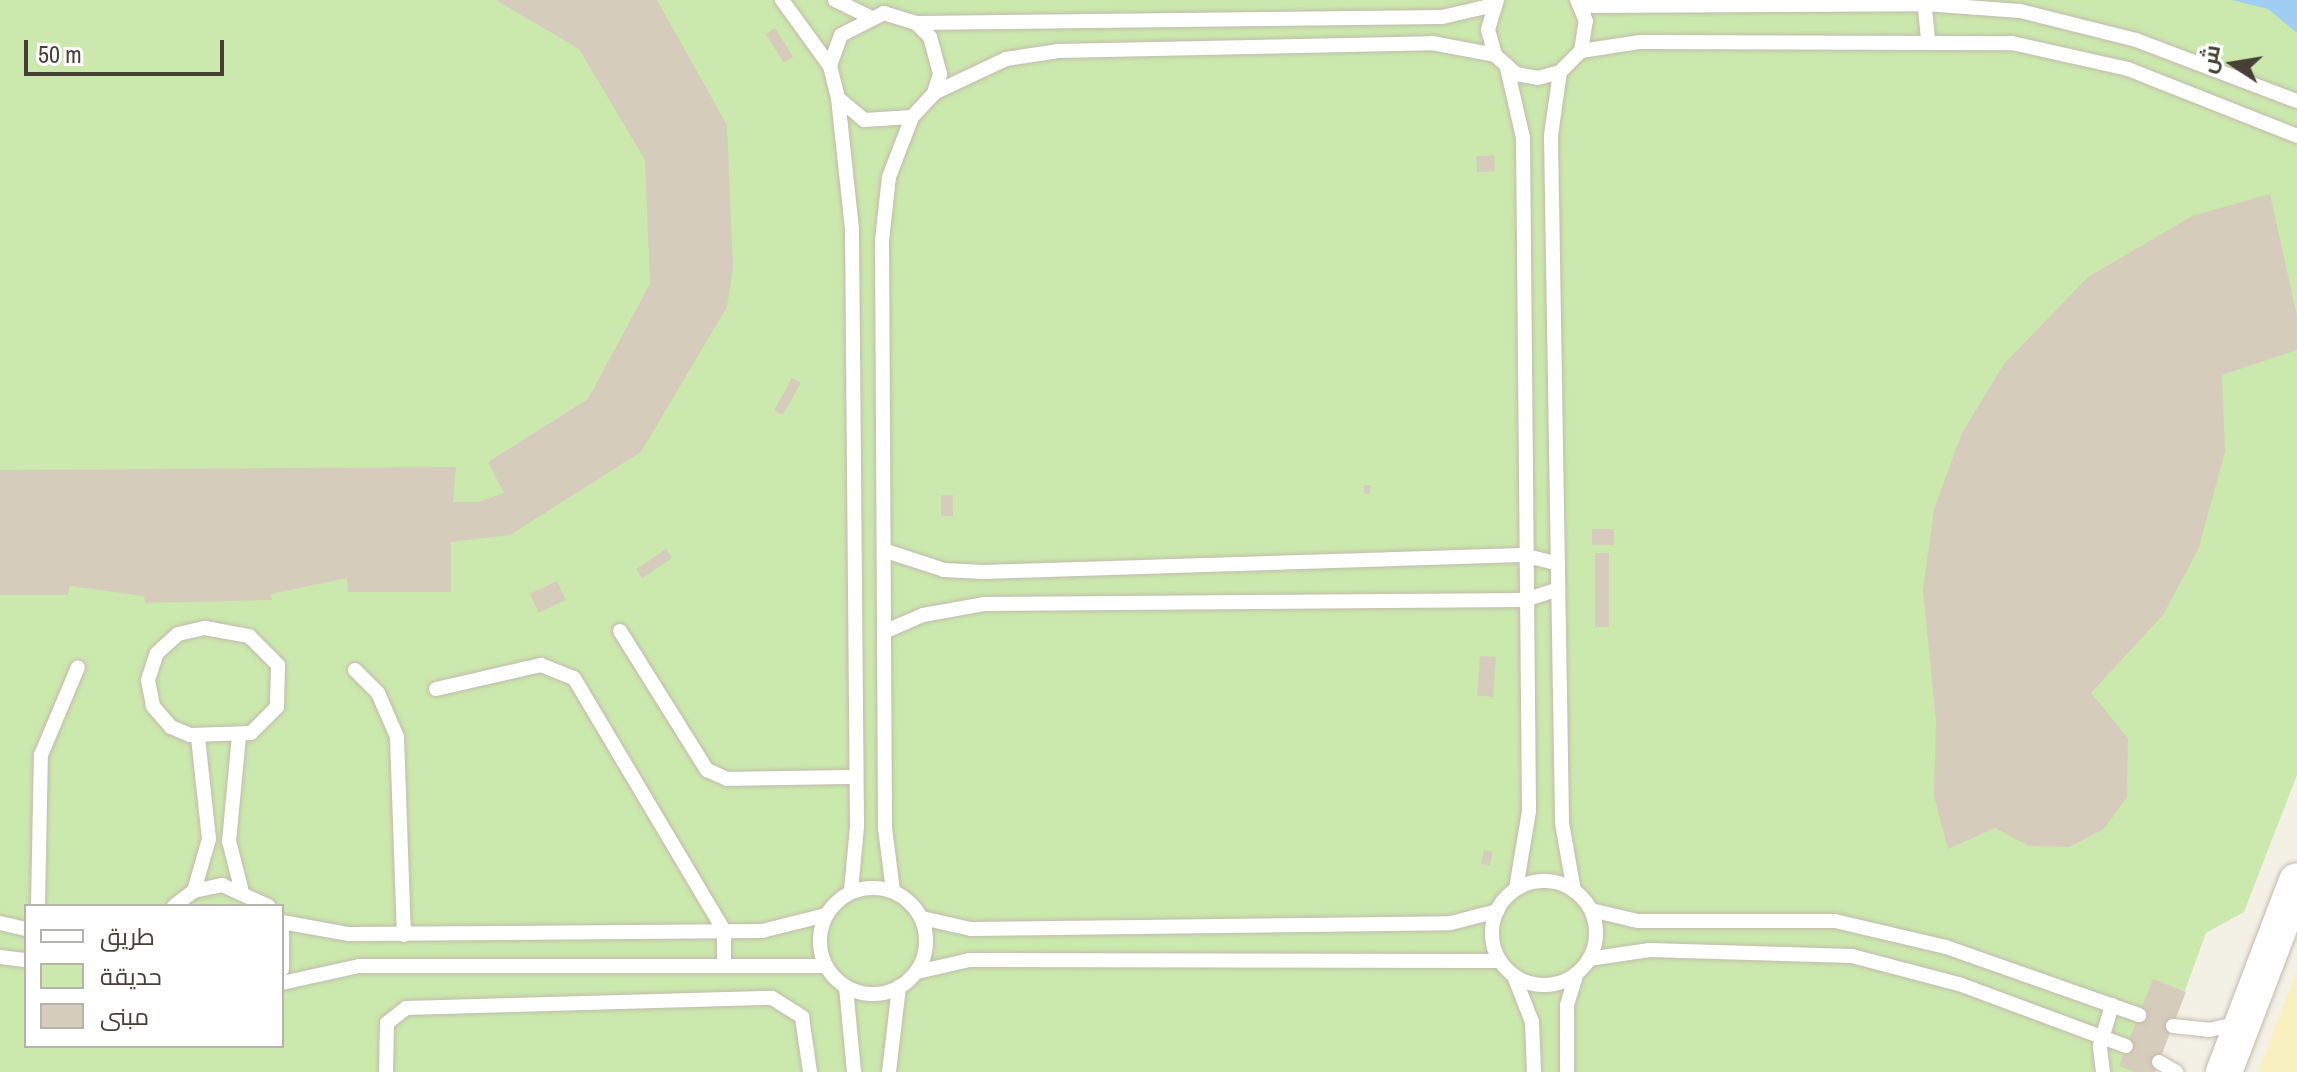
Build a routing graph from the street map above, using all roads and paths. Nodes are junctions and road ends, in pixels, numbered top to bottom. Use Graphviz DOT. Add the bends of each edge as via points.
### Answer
graph roads {
  1 [pos="782,0"];
  2 [pos="835,0"];
  3 [pos="1496,2"];
  4 [pos="1925,2"];
  5 [pos="1579,3"];
  6 [pos="1791,4"];
  7 [pos="868,16"];
  8 [pos="916,23"];
  9 [pos="1928,37"];
  10 [pos="1581,51"];
  11 [pos="1495,55"];
  12 [pos="830,66"];
  13 [pos="1507,68"];
  14 [pos="1560,72"];
  15 [pos="934,93"];
  16 [pos="838,98"];
  17 [pos="2297,101"];
  18 [pos="912,117"];
  19 [pos="2297,136"];
  20 [pos="886,551"];
  21 [pos="1523,555"];
  22 [pos="1558,564"];
  23 [pos="1558,589"];
  24 [pos="1525,600"];
  25 [pos="620,631"];
  26 [pos="886,631"];
  27 [pos="78,667"];
  28 [pos="355,670"];
  29 [pos="436,689"];
  30 [pos="239,736"];
  31 [pos="198,737"];
  32 [pos="856,777"];
  33 [pos="2297,881"];
  34 [pos="241,888"];
  35 [pos="1516,889"];
  36 [pos="194,891"];
  37 [pos="851,891"];
  38 [pos="893,891"];
  39 [pos="1574,891"];
  40 [pos="38,904"];
  41 [pos="177,904"];
  42 [pos="265,904"];
  43 [pos="1591,910"];
  44 [pos="1497,911"];
  45 [pos="826,915"];
  46 [pos="922,918"];
  47 [pos="284,922"];
  48 [pos="0,923"];
  49 [pos="24,929"];
  50 [pos="724,931"];
  51 [pos="404,935"];
  52 [pos="0,957"];
  53 [pos="1589,959"];
  54 [pos="24,960"];
  55 [pos="1500,961"];
  56 [pos="724,963"];
  57 [pos="826,966"];
  58 [pos="917,972"];
  59 [pos="1576,975"];
  60 [pos="1514,976"];
  61 [pos="284,983"];
  62 [pos="846,987"];
  63 [pos="899,987"];
  64 [pos="2112,1005"];
  65 [pos="2139,1015"];
  66 [pos="2243,1021"];
  67 [pos="2173,1026"];
  68 [pos="2102,1034"];
  69 [pos="2126,1046"];
  70 [pos="2159,1062"];
  71 [pos="386,1072"];
  72 [pos="810,1072"];
  73 [pos="854,1072"];
  74 [pos="889,1072"];
  75 [pos="1534,1072"];
  76 [pos="1567,1072"];
  77 [pos="2103,1072"];
  78 [pos="2176,1072"];
  79 [pos="2224,1072"];
  1 -- 12 [label="lane"];
  2 -- 7 [label="lane"];
  3 -- 8 [label="lane" via="1442,17"];
  3 -- 11 [label="lane" via="1488,30"];
  4 -- 6 [label="lane"];
  4 -- 9 [label="lane"];
  4 -- 17 [label="lane" via="2070,21"];
  5 -- 6 [label="lane"];
  5 -- 10 [label="lane"];
  7 -- 8 [label="lane"];
  7 -- 12 [label="lane" via="841,35"];
  8 -- 15 [label="lane" via="938,55"];
  9 -- 10 [label="lane" via="1620,42"];
  9 -- 19 [label="lane" via="2092,59"];
  10 -- 14 [label="lane"];
  11 -- 13 [label="lane"];
  11 -- 15 [label="lane" via="1432,43 1058,51 1006,59"];
  12 -- 16 [label="lane"];
  13 -- 14 [label="lane" via="1527,77"];
  13 -- 21 [label="lane" via="1523,138"];
  14 -- 22 [label="lane" via="1551,135"];
  15 -- 18 [label="lane"];
  16 -- 18 [label="lane" via="864,120"];
  16 -- 32 [label="lane" via="852,229"];
  18 -- 20 [label="lane" via="883,220"];
  20 -- 21 [label="lane" via="944,570 983,572"];
  20 -- 26 [label="lane"];
  21 -- 22 [label="lane"];
  21 -- 24 [label="lane"];
  22 -- 23 [label="lane"];
  23 -- 24 [label="lane"];
  23 -- 39 [label="lane" via="1562,823"];
  24 -- 26 [label="lane" via="985,604 923,615"];
  24 -- 35 [label="lane" via="1529,811"];
  25 -- 32 [label="lane" via="707,770 727,779"];
  26 -- 38 [label="lane" via="885,845"];
  27 -- 40 [label="lane" via="41,755"];
  28 -- 51 [label="lane" via="378,693 397,737"];
  29 -- 50 [label="lane" via="541,665 567,672"];
  30 -- 31 [label="lane"];
  30 -- 31 [label="lane" via="261,726 277,707 278,665 249,636 205,628 166,642 148,680 160,718"];
  30 -- 34 [label="lane" via="229,841"];
  31 -- 36 [label="lane" via="209,839"];
  32 -- 37 [label="lane"];
  33 -- 66 [label="street"];
  34 -- 36 [label="lane"];
  34 -- 42 [label="lane"];
  35 -- 39 [label="lane" via="1546,881"];
  35 -- 44 [label="lane"];
  36 -- 41 [label="lane"];
  37 -- 38 [label="lane"];
  37 -- 45 [label="lane"];
  38 -- 46 [label="lane"];
  39 -- 43 [label="lane"];
  43 -- 53 [label="lane"];
  43 -- 64 [label="lane" via="1638,921 1835,921 1946,947"];
  44 -- 46 [label="lane" via="1463,922 1343,925 971,929"];
  44 -- 55 [label="lane" via="1492,927"];
  45 -- 50 [label="lane" via="789,929"];
  45 -- 57 [label="lane" via="820,940"];
  46 -- 58 [label="lane" via="926,952"];
  47 -- 51 [label="lane"];
  48 -- 49 [label="lane"];
  50 -- 51 [label="lane"];
  50 -- 56 [label="lane"];
  52 -- 54 [label="lane"];
  53 -- 59 [label="lane"];
  53 -- 68 [label="lane" via="1679,950 1852,956 1915,970"];
  55 -- 58 [label="lane" via="970,960"];
  55 -- 60 [label="lane"];
  56 -- 57 [label="lane"];
  56 -- 61 [label="lane" via="359,966"];
  57 -- 62 [label="lane"];
  58 -- 63 [label="lane"];
  59 -- 60 [label="lane" via="1545,985"];
  59 -- 76 [label="lane" via="1567,1005"];
  60 -- 75 [label="lane" via="1532,1022"];
  62 -- 63 [label="lane" via="873,994"];
  62 -- 73 [label="lane"];
  63 -- 74 [label="lane"];
  64 -- 65 [label="lane"];
  64 -- 68 [label="lane"];
  66 -- 67 [label="lane" via="2209,1030"];
  66 -- 79 [label="street"];
  68 -- 69 [label="lane"];
  68 -- 77 [label="lane"];
  70 -- 78 [label="lane"];
  71 -- 72 [label="lane" via="387,1023 406,1008 772,998 802,1017"];
}
